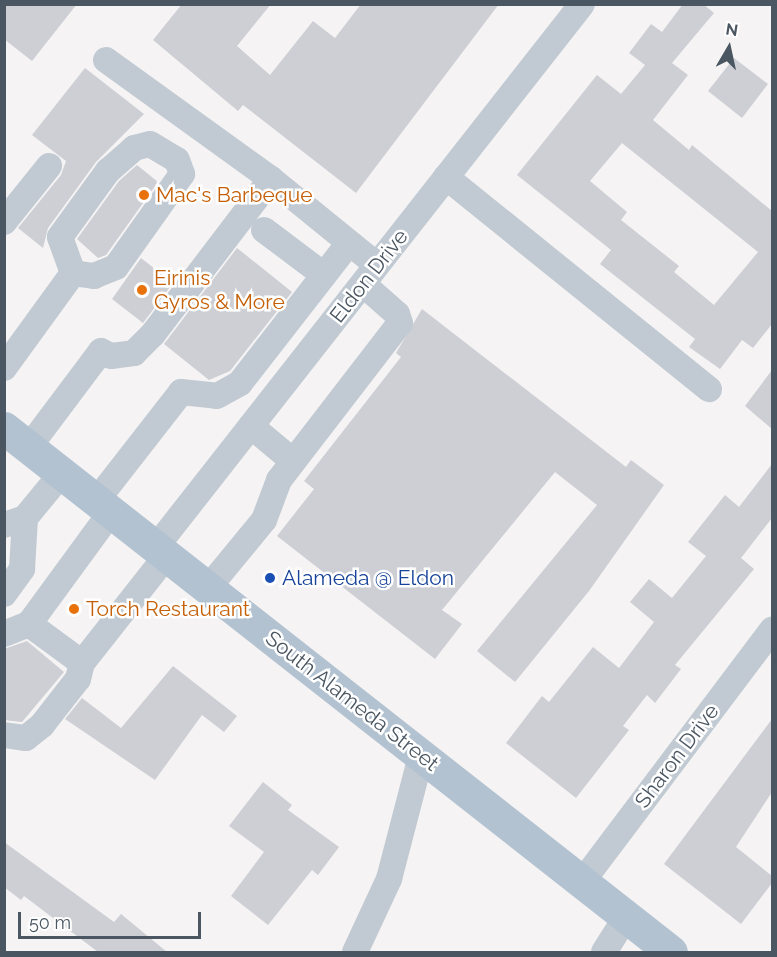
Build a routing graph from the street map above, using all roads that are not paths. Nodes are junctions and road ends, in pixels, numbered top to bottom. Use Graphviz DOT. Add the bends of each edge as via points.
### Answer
graph roads {
  1 [pos="582,4"];
  2 [pos="106,60"];
  3 [pos="188,118"];
  4 [pos="164,153"];
  5 [pos="49,166"];
  6 [pos="446,177"];
  7 [pos="271,178"];
  8 [pos="4,222"];
  9 [pos="264,230"];
  10 [pos="349,243"];
  11 [pos="73,273"];
  12 [pos="324,275"];
  13 [pos="370,275"];
  14 [pos="4,368"];
  15 [pos="709,389"];
  16 [pos="251,426"];
  17 [pos="17,437"];
  18 [pos="293,461"];
  19 [pos="62,473"];
  20 [pos="104,506"];
  21 [pos="15,522"];
  22 [pos="161,551"];
  23 [pos="208,588"];
  24 [pos="4,594"];
  25 [pos="11,630"];
  26 [pos="772,630"];
  27 [pos="82,663"];
  28 [pos="4,735"];
  29 [pos="422,756"];
  30 [pos="582,882"];
  31 [pos="626,917"];
  32 [pos="355,952"];
  33 [pos="604,952"];
  34 [pos="671,952"];
  1 -- 6 [label="street, Eldon Drive"];
  2 -- 3 [label="street"];
  3 -- 4 [label="street"];
  3 -- 7 [label="street"];
  4 -- 11 [label="street" via="150,144 134,148 108,171 60,237"];
  4 -- 11 [label="street" via="177,160 182,174 116,267 94,276"];
  5 -- 8 [label="street"];
  6 -- 13 [label="street, Eldon Drive"];
  6 -- 15 [label="street"];
  7 -- 10 [label="street"];
  7 -- 17 [label="street" via="153,334 134,353 111,356 101,351"];
  9 -- 12 [label="street"];
  10 -- 12 [label="street"];
  10 -- 13 [label="street"];
  11 -- 14 [label="street"];
  12 -- 20 [label="street" via="240,383 217,396 181,392"];
  13 -- 16 [label="street, Eldon Drive"];
  13 -- 18 [label="street" via="400,323"];
  16 -- 18 [label="street"];
  16 -- 22 [label="street, Eldon Drive"];
  17 -- 19 [label="main road, South Alameda Street"];
  18 -- 23 [label="street" via="279,480 264,520"];
  19 -- 20 [label="main road, South Alameda Street"];
  19 -- 21 [label="street"];
  20 -- 22 [label="main road, South Alameda Street"];
  20 -- 25 [label="street"];
  21 -- 24 [label="street" via="22,569"];
  22 -- 23 [label="main road, South Alameda Street"];
  22 -- 27 [label="street, Eldon Drive"];
  23 -- 29 [label="main road, South Alameda Street"];
  25 -- 27 [label="street"];
  26 -- 30 [label="street, Sharon Drive"];
  27 -- 28 [label="street, Eldon Drive" via="78,679 42,725 26,738"];
  29 -- 30 [label="main road, South Alameda Street"];
  29 -- 32 [label="street" via="389,879"];
  30 -- 31 [label="main road, South Alameda Street"];
  31 -- 33 [label="street"];
  31 -- 34 [label="main road, South Alameda Street"];
}
